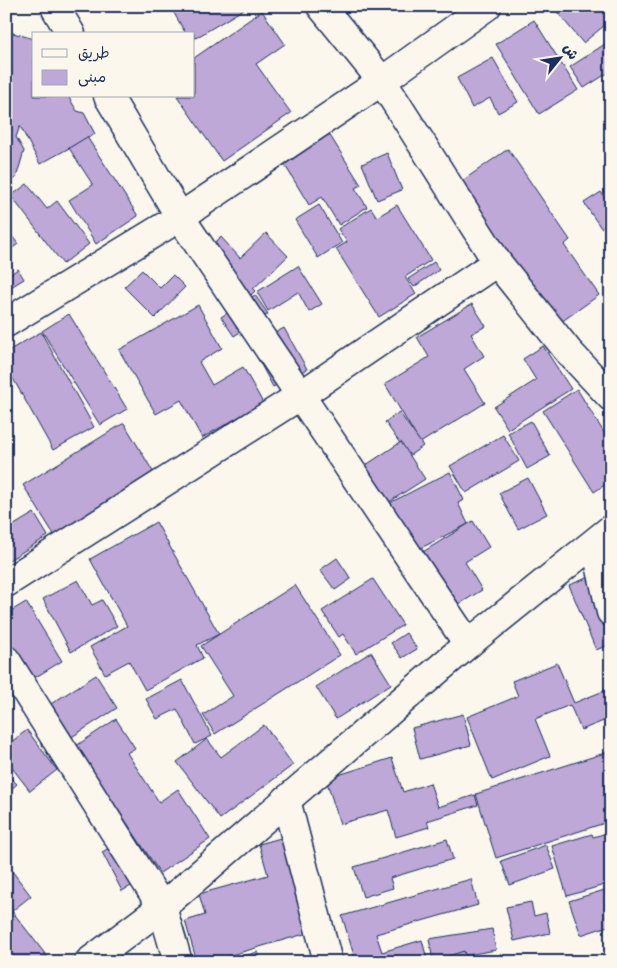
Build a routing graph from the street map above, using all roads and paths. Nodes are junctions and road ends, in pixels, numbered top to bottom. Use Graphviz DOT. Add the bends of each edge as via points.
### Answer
graph roads {
  1 [pos="321,6"];
  2 [pos="487,6"];
  3 [pos="53,7"];
  4 [pos="70,32"];
  5 [pos="382,81"];
  6 [pos="109,98"];
  7 [pos="180,217"];
  8 [pos="497,262"];
  9 [pos="6,323"];
  10 [pos="301,395"];
  11 [pos="611,397"];
  12 [pos="603,536"];
  13 [pos="6,583"];
  14 [pos="611,612"];
  15 [pos="468,644"];
  16 [pos="6,660"];
  17 [pos="286,800"];
  18 [pos="162,907"];
  19 [pos="89,962"];
  20 [pos="178,962"];
  21 [pos="328,962"];
  1 -- 5 [label="street"];
  2 -- 5 [label="street"];
  3 -- 4 [label="street"];
  5 -- 7 [label="street"];
  5 -- 8 [label="street"];
  6 -- 7 [label="street"];
  7 -- 9 [label="street"];
  7 -- 10 [label="street"];
  8 -- 10 [label="street"];
  8 -- 11 [label="street" via="568,351"];
  10 -- 13 [label="street"];
  10 -- 15 [label="street"];
  12 -- 14 [label="street"];
  12 -- 15 [label="street"];
  15 -- 17 [label="street"];
  16 -- 18 [label="street"];
  17 -- 18 [label="street"];
  17 -- 21 [label="street"];
  18 -- 19 [label="street"];
  18 -- 20 [label="street"];
}
